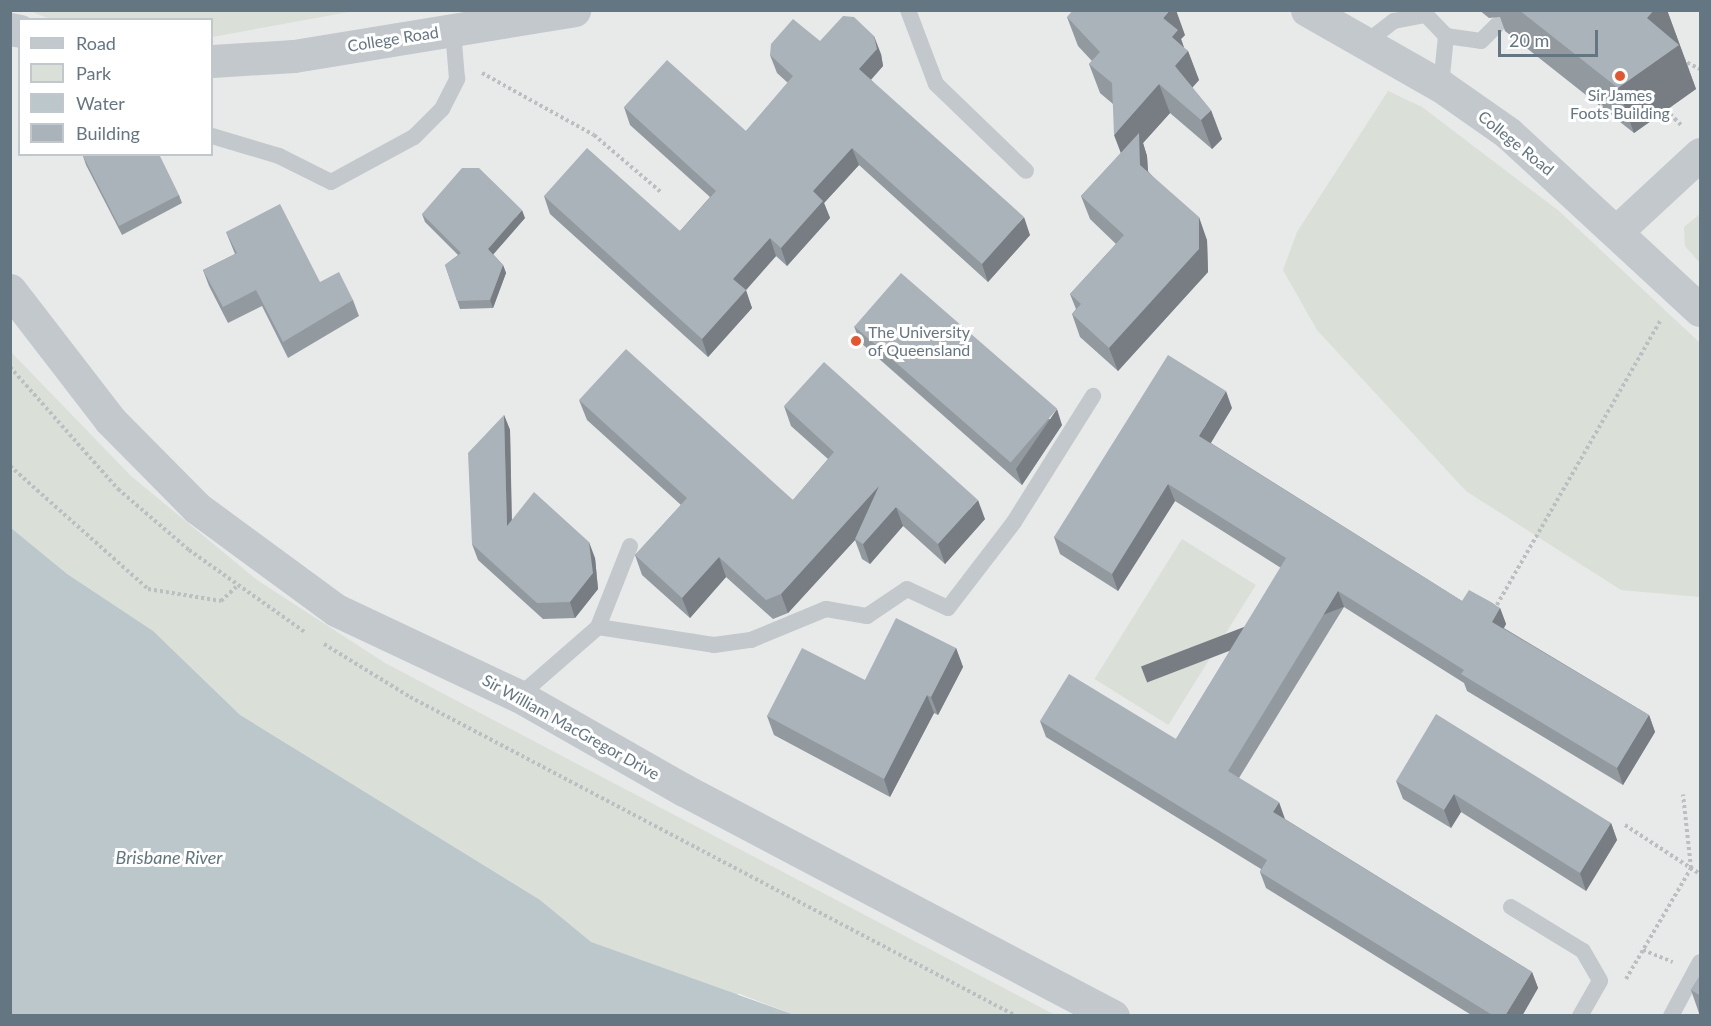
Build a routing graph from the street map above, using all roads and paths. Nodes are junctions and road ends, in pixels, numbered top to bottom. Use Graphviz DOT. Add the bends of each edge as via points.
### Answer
graph roads {
  1 [pos="574,10"];
  2 [pos="908,10"];
  3 [pos="1307,10"];
  4 [pos="1427,13"];
  5 [pos="1497,24"];
  6 [pos="453,30"];
  7 [pos="1446,36"];
  8 [pos="1368,41"];
  9 [pos="1671,54"];
  10 [pos="213,61"];
  11 [pos="472,68"];
  12 [pos="1701,69"];
  13 [pos="1441,86"];
  14 [pos="1666,110"];
  15 [pos="213,136"];
  16 [pos="1694,144"];
  17 [pos="1026,171"];
  18 [pos="662,193"];
  19 [pos="1617,230"];
  20 [pos="10,290"];
  21 [pos="1701,310"];
  22 [pos="1664,314"];
  23 [pos="1093,396"];
  24 [pos="10,466"];
  25 [pos="630,546"];
  26 [pos="238,585"];
  27 [pos="1493,613"];
  28 [pos="598,627"];
  29 [pos="519,696"];
  30 [pos="1683,794"];
  31 [pos="1625,825"];
  32 [pos="1691,868"];
  33 [pos="1701,874"];
  34 [pos="1511,907"];
  35 [pos="1701,962"];
  36 [pos="1621,987"];
  37 [pos="1113,1016"];
  38 [pos="1580,1016"];
  39 [pos="1671,1016"];
  1 -- 6 [label="street, College Road"];
  2 -- 17 [label="lane" via="936,84"];
  3 -- 8 [label="street, College Road"];
  4 -- 7 [label="lane"];
  4 -- 8 [label="lane" via="1394,21"];
  5 -- 7 [label="lane" via="1481,41"];
  6 -- 10 [label="street, College Road" via="294,56"];
  6 -- 15 [label="lane" via="457,79 442,109 414,137 331,182 279,156"];
  7 -- 13 [label="lane"];
  8 -- 13 [label="street, College Road"];
  9 -- 12 [label="path"];
  11 -- 18 [label="path" via="594,135"];
  13 -- 19 [label="street, College Road" via="1508,133"];
  14 -- 16 [label="path"];
  16 -- 19 [label="street"];
  19 -- 21 [label="street, College Road"];
  20 -- 29 [label="street, Sir William MacGregor Drive" via="110,420 197,508 336,610"];
  22 -- 27 [label="path"];
  23 -- 28 [label="lane" via="1014,522 948,608 907,589 867,616 826,609 751,640 714,645"];
  24 -- 26 [label="path" via="148,589 221,601"];
  25 -- 28 [label="lane"];
  28 -- 29 [label="lane"];
  29 -- 37 [label="street, Sir William MacGregor Drive" via="684,790"];
  30 -- 32 [label="path"];
  31 -- 32 [label="path"];
  32 -- 33 [label="path"];
  32 -- 36 [label="path"];
  34 -- 38 [label="lane" via="1583,951 1600,981"];
  35 -- 39 [label="lane"];
}
